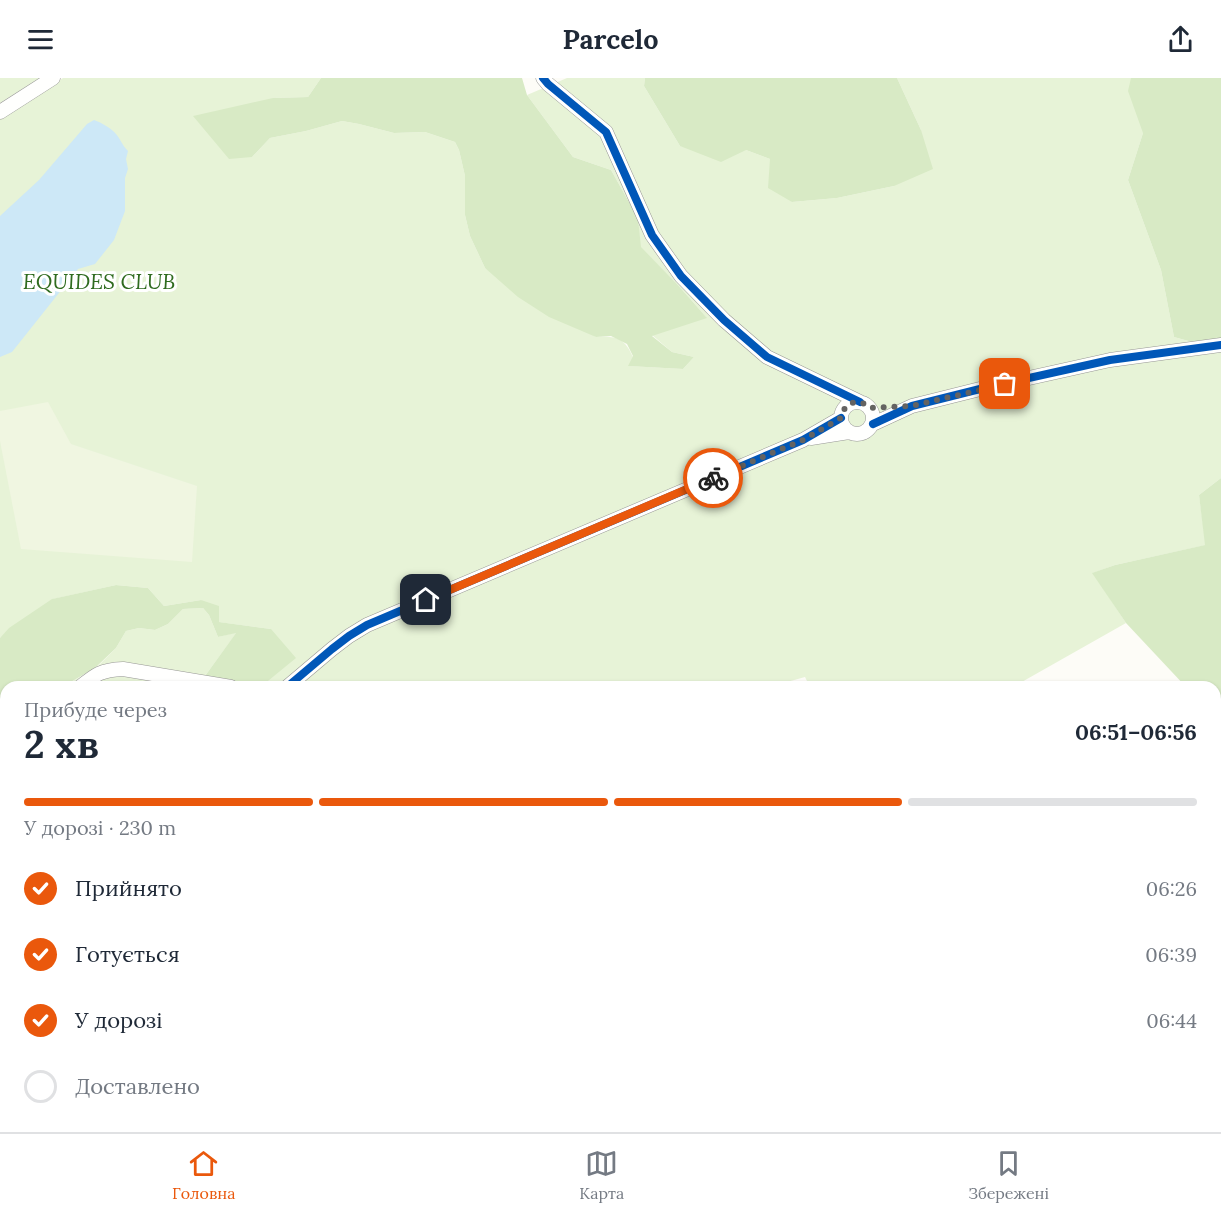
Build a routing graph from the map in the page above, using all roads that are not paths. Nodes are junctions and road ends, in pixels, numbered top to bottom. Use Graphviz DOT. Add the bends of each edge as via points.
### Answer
graph roads {
  1 [pos="53,78"];
  2 [pos="543,78"];
  3 [pos="0,112"];
  4 [pos="1221,345"];
  5 [pos="829,387"];
  6 [pos="865,405"];
  7 [pos="912,406"];
  8 [pos="841,415"];
  9 [pos="873,424"];
  10 [pos="849,432"];
  11 [pos="803,440"];
  12 [pos="87,681"];
  13 [pos="195,681"];
  14 [pos="294,681"];
  1 -- 3 [label="street"];
  2 -- 5 [label="street" via="606,132 651,235 681,276 767,357"];
  4 -- 7 [label="street" via="1110,360"];
  5 -- 6 [label="street"];
  5 -- 8 [label="street" via="840,398"];
  6 -- 7 [label="street"];
  6 -- 8 [label="street" via="849,404"];
  6 -- 9 [label="street" via="873,413"];
  7 -- 9 [label="street"];
  8 -- 10 [label="street"];
  8 -- 11 [label="street"];
  9 -- 10 [label="street" via="860,434"];
  10 -- 11 [label="street"];
  11 -- 14 [label="street" via="367,625"];
  12 -- 13 [label="street" via="96,674 123,669"];
}
